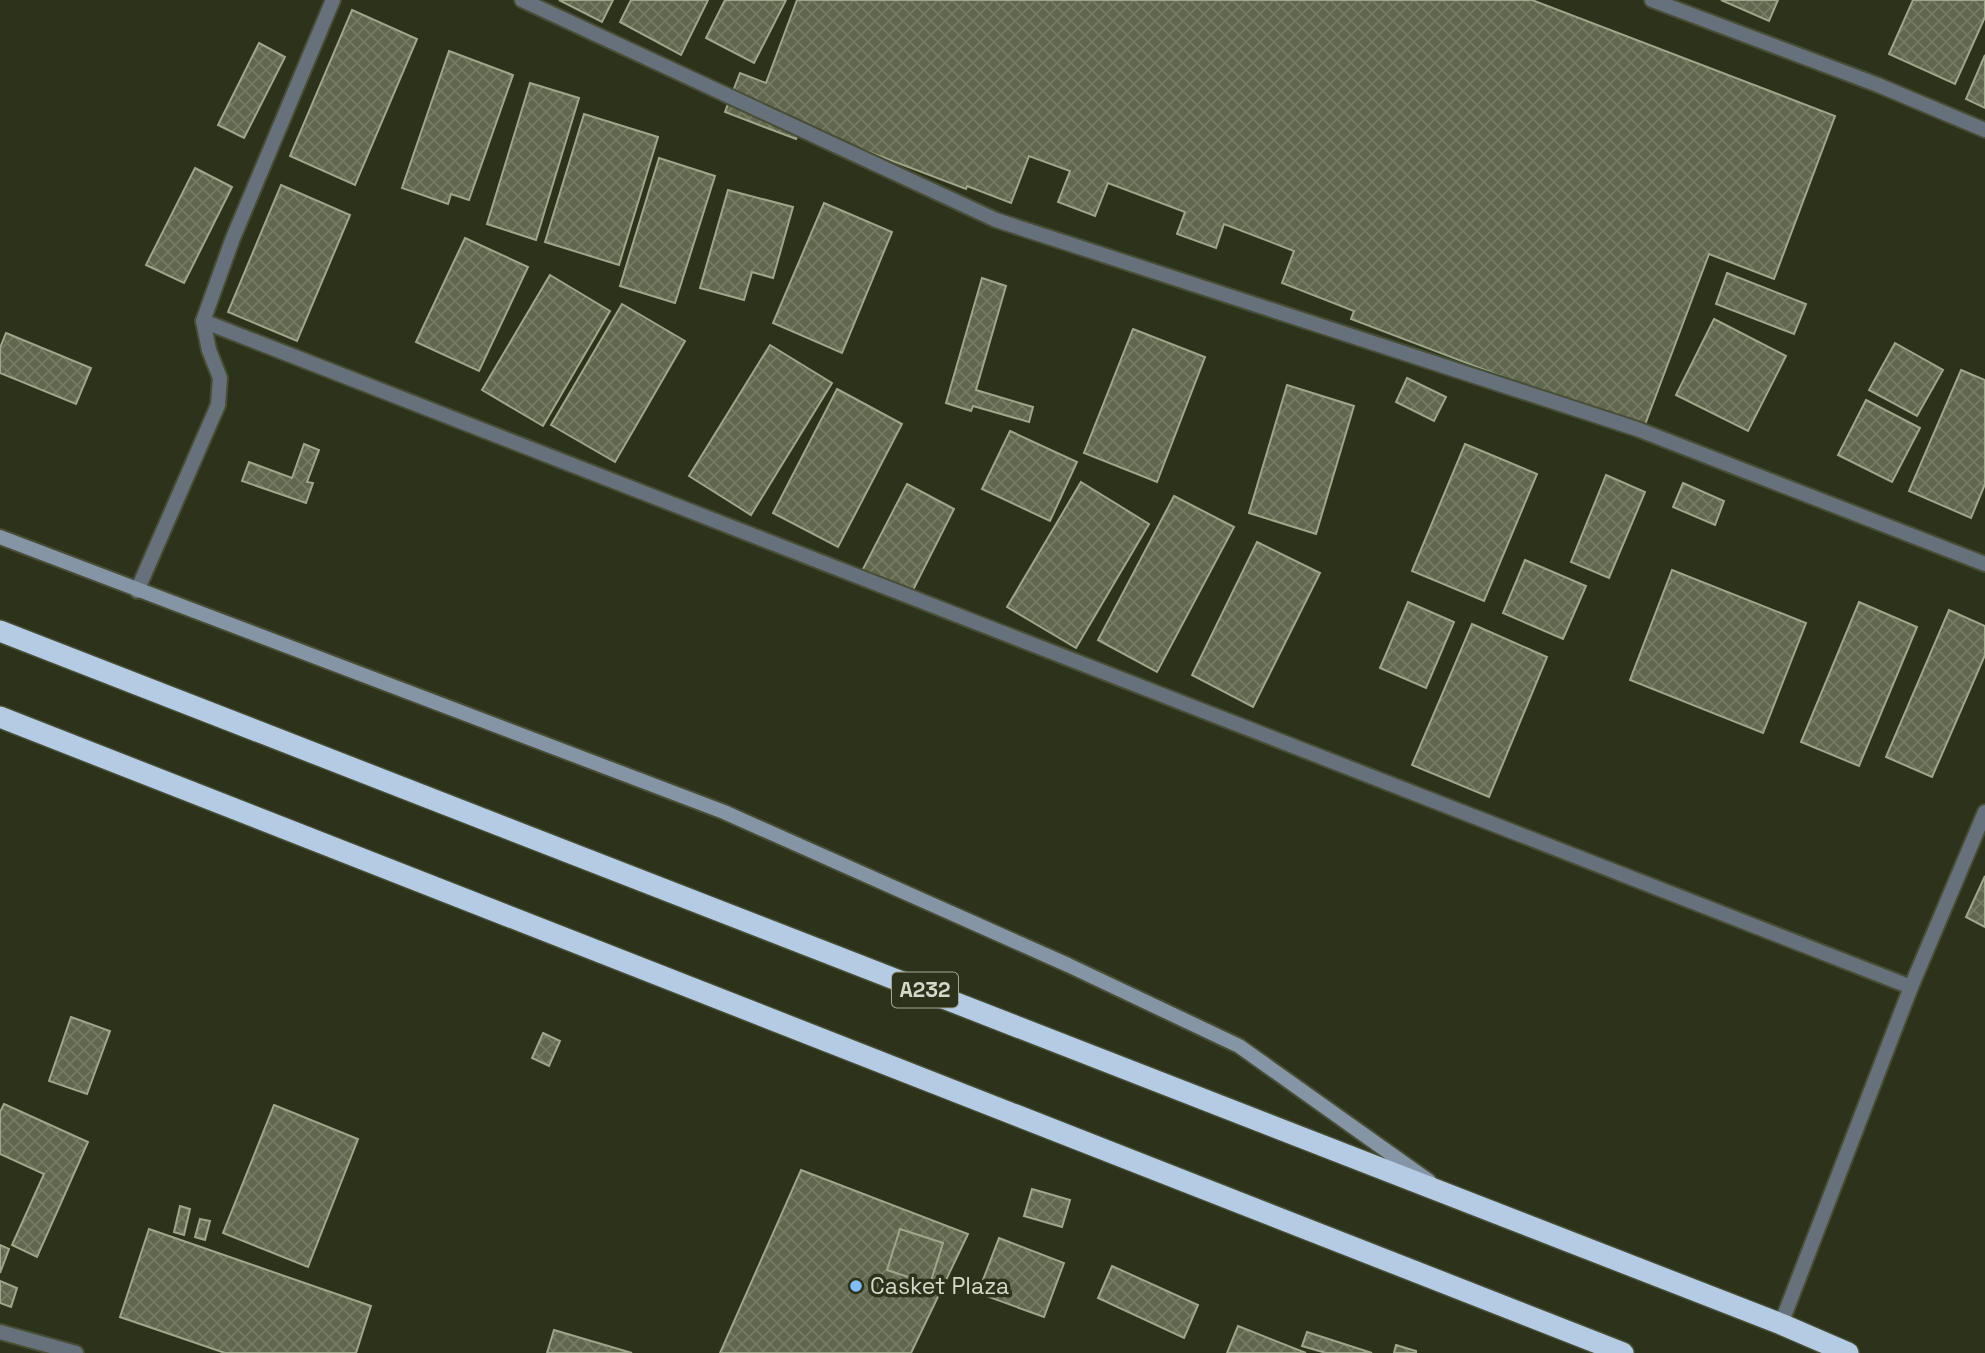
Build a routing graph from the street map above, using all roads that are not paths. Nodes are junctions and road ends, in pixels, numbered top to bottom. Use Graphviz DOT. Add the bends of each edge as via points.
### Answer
graph roads {
  1 [pos="333,0"];
  2 [pos="522,0"];
  3 [pos="1652,0"];
  4 [pos="1985,130"];
  5 [pos="203,321"];
  6 [pos="0,537"];
  7 [pos="1985,564"];
  8 [pos="137,591"];
  9 [pos="0,631"];
  10 [pos="0,717"];
  11 [pos="1985,813"];
  12 [pos="1911,987"];
  13 [pos="1447,1194"];
  14 [pos="1781,1324"];
  15 [pos="0,1332"];
  16 [pos="76,1353"];
  17 [pos="1623,1353"];
  18 [pos="1848,1353"];
  1 -- 5 [label="street"];
  2 -- 7 [label="street" via="996,220 1637,429"];
  3 -- 4 [label="street"];
  5 -- 8 [label="street" via="219,378 218,405"];
  5 -- 12 [label="street"];
  6 -- 8 [label="main road"];
  8 -- 13 [label="main road" via="724,812 1068,965 1239,1046"];
  9 -- 13 [label="highway, A232"];
  10 -- 17 [label="highway"];
  11 -- 12 [label="street"];
  12 -- 14 [label="street"];
  13 -- 14 [label="highway, A232"];
  14 -- 18 [label="highway, A232"];
  15 -- 16 [label="street"];
}
